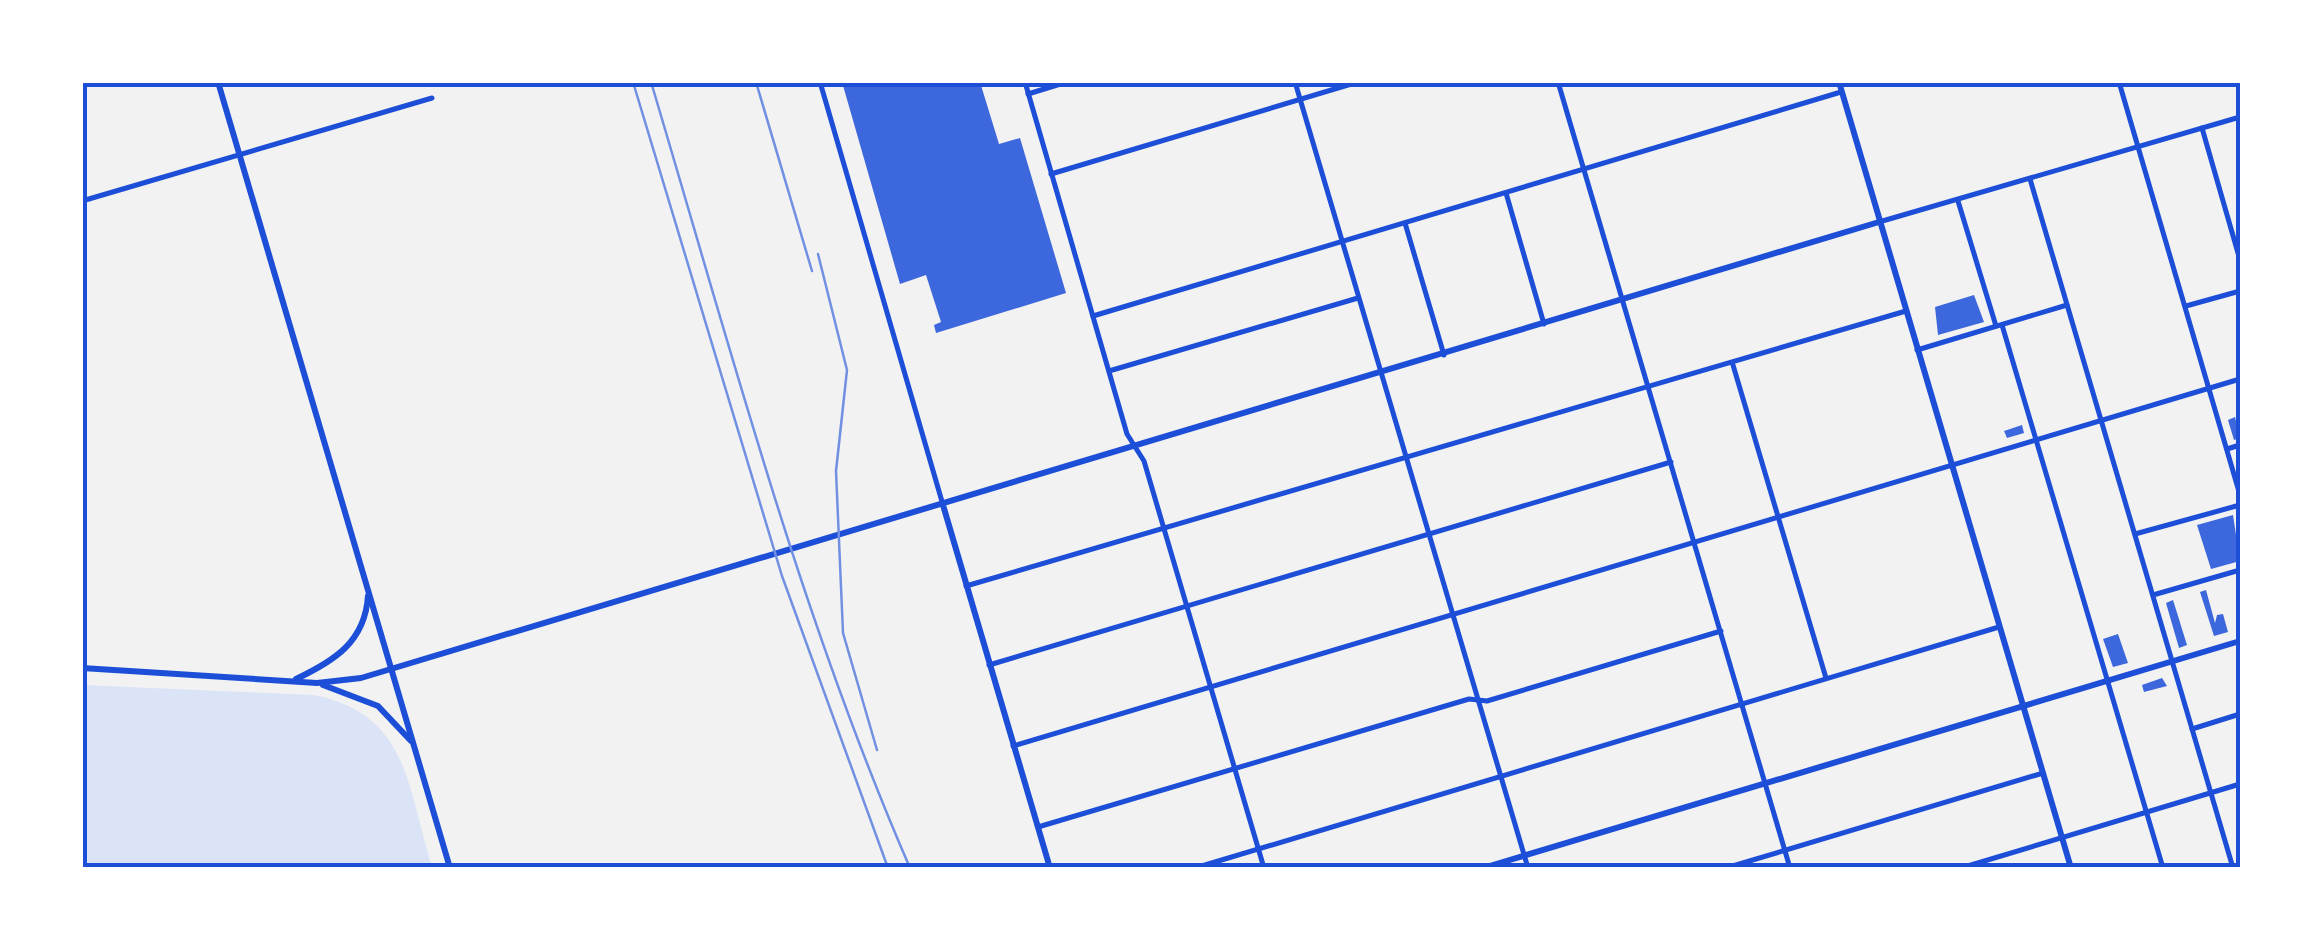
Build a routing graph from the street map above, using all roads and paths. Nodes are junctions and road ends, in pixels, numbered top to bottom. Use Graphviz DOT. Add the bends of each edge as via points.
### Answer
graph roads {
  1 [pos="218,82"];
  2 [pos="820,82"];
  3 [pos="1025,82"];
  4 [pos="1066,82"];
  5 [pos="1295,82"];
  6 [pos="1358,82"];
  7 [pos="1558,82"];
  8 [pos="1839,82"];
  9 [pos="2119,82"];
  10 [pos="1842,92"];
  11 [pos="1028,94"];
  12 [pos="432,98"];
  13 [pos="1300,100"];
  14 [pos="2240,116"];
  15 [pos="2202,128"];
  16 [pos="2138,146"];
  17 [pos="239,153"];
  18 [pos="1584,169"];
  19 [pos="1051,174"];
  20 [pos="2030,179"];
  21 [pos="1506,192"];
  22 [pos="82,201"];
  23 [pos="1958,201"];
  24 [pos="1879,222"];
  25 [pos="1405,224"];
  26 [pos="1342,240"];
  27 [pos="2240,260"];
  28 [pos="2240,291"];
  29 [pos="1358,298"];
  30 [pos="1623,300"];
  31 [pos="2067,306"];
  32 [pos="2184,307"];
  33 [pos="1906,312"];
  34 [pos="1093,316"];
  35 [pos="1544,324"];
  36 [pos="1999,325"];
  37 [pos="1918,350"];
  38 [pos="1444,355"];
  39 [pos="1733,365"];
  40 [pos="1109,371"];
  41 [pos="1380,372"];
  42 [pos="2240,379"];
  43 [pos="1649,389"];
  44 [pos="2209,389"];
  45 [pos="2101,422"];
  46 [pos="2037,441"];
  47 [pos="2240,445"];
  48 [pos="1136,446"];
  49 [pos="2227,448"];
  50 [pos="1406,458"];
  51 [pos="1670,462"];
  52 [pos="1952,466"];
  53 [pos="2240,495"];
  54 [pos="943,505"];
  55 [pos="2240,505"];
  56 [pos="1778,518"];
  57 [pos="1162,528"];
  58 [pos="1428,534"];
  59 [pos="2135,534"];
  60 [pos="1695,543"];
  61 [pos="2240,570"];
  62 [pos="366,580"];
  63 [pos="966,586"];
  64 [pos="2154,596"];
  65 [pos="1186,606"];
  66 [pos="1452,615"];
  67 [pos="1999,627"];
  68 [pos="1720,631"];
  69 [pos="2240,641"];
  70 [pos="2172,661"];
  71 [pos="989,665"];
  72 [pos="82,668"];
  73 [pos="392,668"];
  74 [pos="1826,678"];
  75 [pos="292,681"];
  76 [pos="2108,681"];
  77 [pos="317,682"];
  78 [pos="1210,687"];
  79 [pos="1478,701"];
  80 [pos="1742,704"];
  81 [pos="2023,706"];
  82 [pos="2240,714"];
  83 [pos="2192,729"];
  84 [pos="1013,746"];
  85 [pos="417,755"];
  86 [pos="1234,769"];
  87 [pos="2043,773"];
  88 [pos="1500,776"];
  89 [pos="1765,783"];
  90 [pos="2240,784"];
  91 [pos="2211,793"];
  92 [pos="2147,812"];
  93 [pos="1038,827"];
  94 [pos="2062,838"];
  95 [pos="1258,849"];
  96 [pos="1784,849"];
  97 [pos="1524,855"];
  98 [pos="450,868"];
  99 [pos="1050,868"];
  100 [pos="1195,868"];
  101 [pos="1264,868"];
  102 [pos="1483,868"];
  103 [pos="1528,868"];
  104 [pos="1726,868"];
  105 [pos="1790,868"];
  106 [pos="1961,868"];
  107 [pos="2070,868"];
  108 [pos="2164,868"];
  109 [pos="2233,868"];
  1 -- 17 [label="main road"];
  2 -- 54 [label="street"];
  3 -- 11 [label="street"];
  4 -- 11 [label="street"];
  5 -- 13 [label="street"];
  6 -- 13 [label="street"];
  7 -- 18 [label="street"];
  8 -- 10 [label="main road"];
  9 -- 16 [label="street"];
  10 -- 18 [label="street"];
  10 -- 24 [label="main road"];
  11 -- 19 [label="street"];
  12 -- 17 [label="street"];
  13 -- 19 [label="street"];
  13 -- 26 [label="street"];
  14 -- 15 [label="street"];
  15 -- 16 [label="street"];
  15 -- 27 [label="street"];
  16 -- 20 [label="street"];
  16 -- 32 [label="street"];
  17 -- 22 [label="street"];
  17 -- 62 [label="main road"];
  18 -- 21 [label="street"];
  18 -- 30 [label="street"];
  19 -- 34 [label="street"];
  20 -- 23 [label="street"];
  20 -- 31 [label="street"];
  21 -- 25 [label="street"];
  21 -- 35 [label="street"];
  23 -- 24 [label="street"];
  23 -- 36 [label="street"];
  24 -- 30 [label="main road"];
  24 -- 33 [label="main road"];
  25 -- 26 [label="street"];
  25 -- 38 [label="street"];
  26 -- 29 [label="street"];
  26 -- 34 [label="street"];
  28 -- 32 [label="street"];
  29 -- 40 [label="street"];
  29 -- 41 [label="street"];
  30 -- 35 [label="main road"];
  30 -- 43 [label="street"];
  31 -- 36 [label="street"];
  31 -- 45 [label="street"];
  32 -- 44 [label="street"];
  33 -- 37 [label="main road"];
  33 -- 39 [label="street"];
  34 -- 40 [label="street"];
  35 -- 38 [label="main road"];
  36 -- 37 [label="street"];
  36 -- 46 [label="street"];
  37 -- 52 [label="main road"];
  38 -- 41 [label="main road"];
  39 -- 43 [label="street"];
  39 -- 56 [label="street"];
  40 -- 48 [label="street"];
  41 -- 48 [label="main road"];
  41 -- 50 [label="street"];
  42 -- 44 [label="street"];
  43 -- 50 [label="street"];
  43 -- 51 [label="street"];
  44 -- 45 [label="street"];
  44 -- 49 [label="street"];
  45 -- 46 [label="street"];
  45 -- 59 [label="street"];
  46 -- 52 [label="street"];
  46 -- 76 [label="street"];
  47 -- 49 [label="street"];
  48 -- 54 [label="main road"];
  48 -- 57 [label="street"];
  49 -- 53 [label="street"];
  50 -- 57 [label="street"];
  50 -- 58 [label="street"];
  51 -- 58 [label="street"];
  51 -- 60 [label="street"];
  52 -- 56 [label="street"];
  52 -- 67 [label="main road"];
  54 -- 63 [label="main road"];
  54 -- 73 [label="main road"];
  55 -- 59 [label="street"];
  56 -- 60 [label="street"];
  56 -- 74 [label="street"];
  57 -- 63 [label="street"];
  57 -- 65 [label="street"];
  58 -- 65 [label="street"];
  58 -- 66 [label="street"];
  59 -- 64 [label="street"];
  60 -- 66 [label="street"];
  60 -- 68 [label="street"];
  61 -- 64 [label="street"];
  62 -- 73 [label="main road"];
  62 -- 75 [label="main road" via="364,620 350,645"];
  63 -- 71 [label="main road"];
  64 -- 70 [label="street"];
  65 -- 71 [label="street"];
  65 -- 78 [label="street"];
  66 -- 78 [label="street"];
  66 -- 79 [label="street"];
  67 -- 74 [label="street"];
  67 -- 81 [label="main road"];
  68 -- 79 [label="street"];
  68 -- 80 [label="street"];
  69 -- 70 [label="main road"];
  70 -- 76 [label="main road"];
  70 -- 83 [label="street"];
  71 -- 84 [label="main road"];
  72 -- 75 [label="main road"];
  73 -- 77 [label="main road" via="339,683"];
  73 -- 85 [label="main road"];
  74 -- 80 [label="street"];
  75 -- 77 [label="main road"];
  76 -- 81 [label="main road"];
  76 -- 92 [label="street"];
  77 -- 85 [label="main road" via="378,706"];
  78 -- 84 [label="street"];
  78 -- 86 [label="street"];
  79 -- 86 [label="street"];
  79 -- 88 [label="street"];
  80 -- 88 [label="street"];
  80 -- 89 [label="street"];
  81 -- 87 [label="main road"];
  81 -- 89 [label="main road"];
  82 -- 83 [label="street"];
  83 -- 91 [label="street"];
  84 -- 93 [label="main road"];
  85 -- 98 [label="main road"];
  86 -- 93 [label="street"];
  86 -- 95 [label="street"];
  87 -- 94 [label="main road"];
  87 -- 96 [label="street"];
  88 -- 95 [label="street"];
  88 -- 97 [label="street"];
  89 -- 96 [label="street"];
  89 -- 97 [label="main road"];
  90 -- 91 [label="street"];
  91 -- 92 [label="street"];
  91 -- 109 [label="street"];
  92 -- 94 [label="street"];
  92 -- 108 [label="street"];
  93 -- 99 [label="main road"];
  94 -- 106 [label="street"];
  94 -- 107 [label="main road"];
  95 -- 100 [label="street"];
  95 -- 101 [label="street"];
  96 -- 104 [label="street"];
  96 -- 105 [label="street"];
  97 -- 102 [label="main road"];
  97 -- 103 [label="street"];
}
